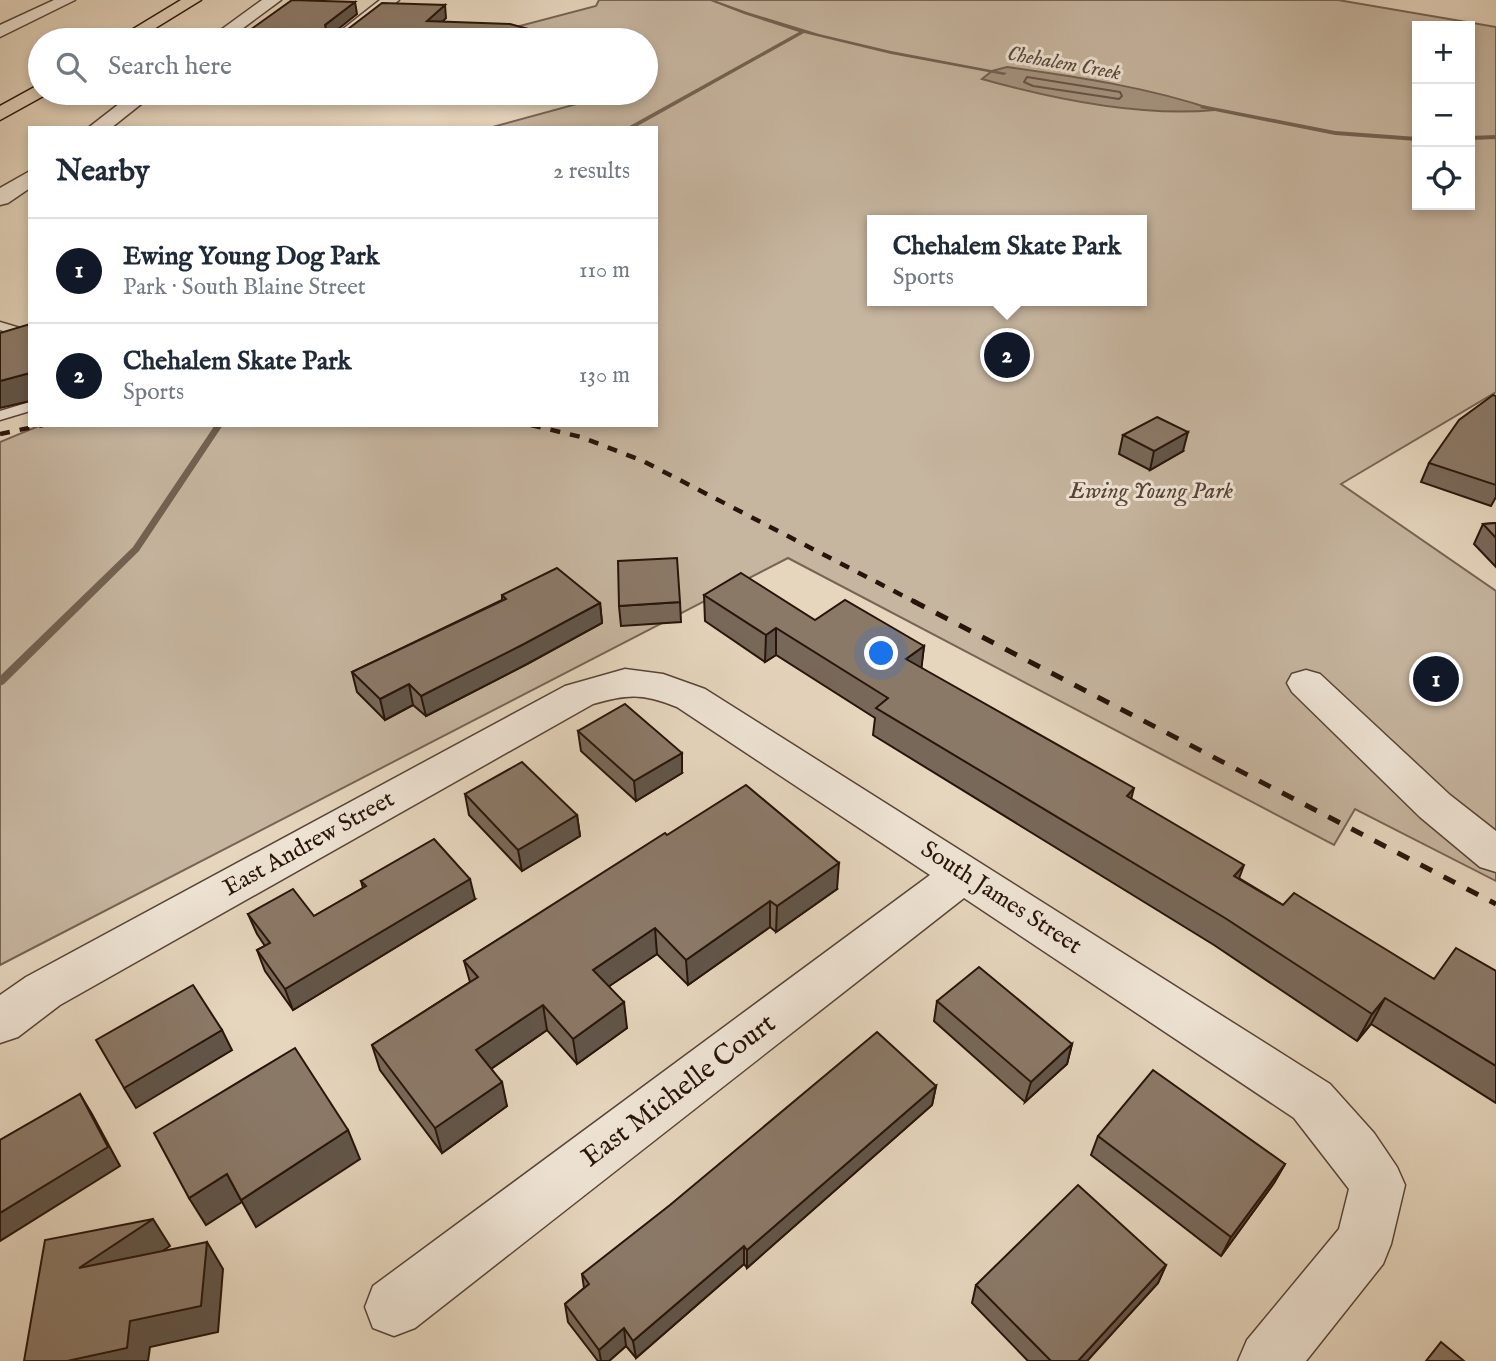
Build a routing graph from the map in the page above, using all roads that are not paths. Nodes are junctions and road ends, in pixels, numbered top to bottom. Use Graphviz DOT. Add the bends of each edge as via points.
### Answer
graph roads {
  1 [pos="67,0"];
  2 [pos="193,0"];
  3 [pos="273,0"];
  4 [pos="391,0"];
  5 [pos="145,28"];
  6 [pos="233,28"];
  7 [pos="354,28"];
  8 [pos="0,32"];
  9 [pos="28,97"];
  10 [pos="129,105"];
  11 [pos="0,114"];
  12 [pos="101,126"];
  13 [pos="28,179"];
  14 [pos="0,198"];
  15 [pos="0,326"];
  16 [pos="28,335"];
  17 [pos="28,407"];
  18 [pos="0,416"];
  19 [pos="625,682"];
  20 [pos="1306,683"];
  21 [pos="1496,855"];
  22 [pos="964,874"];
  23 [pos="0,1022"];
  24 [pos="394,1307"];
  25 [pos="1268,1361"];
  1 -- 8 [label="street"];
  2 -- 5 [label="highway"];
  3 -- 6 [label="street"];
  4 -- 7 [label="street"];
  9 -- 11 [label="highway"];
  10 -- 12 [label="street"];
  13 -- 14 [label="street"];
  15 -- 16 [label="lane"];
  17 -- 18 [label="lane"];
  19 -- 22 [label="street, South James Street" via="663,687 691,698"];
  19 -- 23 [label="street, East Andrew Street" via="567,701 43,991"];
  20 -- 21 [label="street" via="1435,806"];
  22 -- 24 [label="street, East Michelle Court"];
  22 -- 25 [label="street, South James Street" via="1312,1101 1378,1185 1363,1244"];
}
